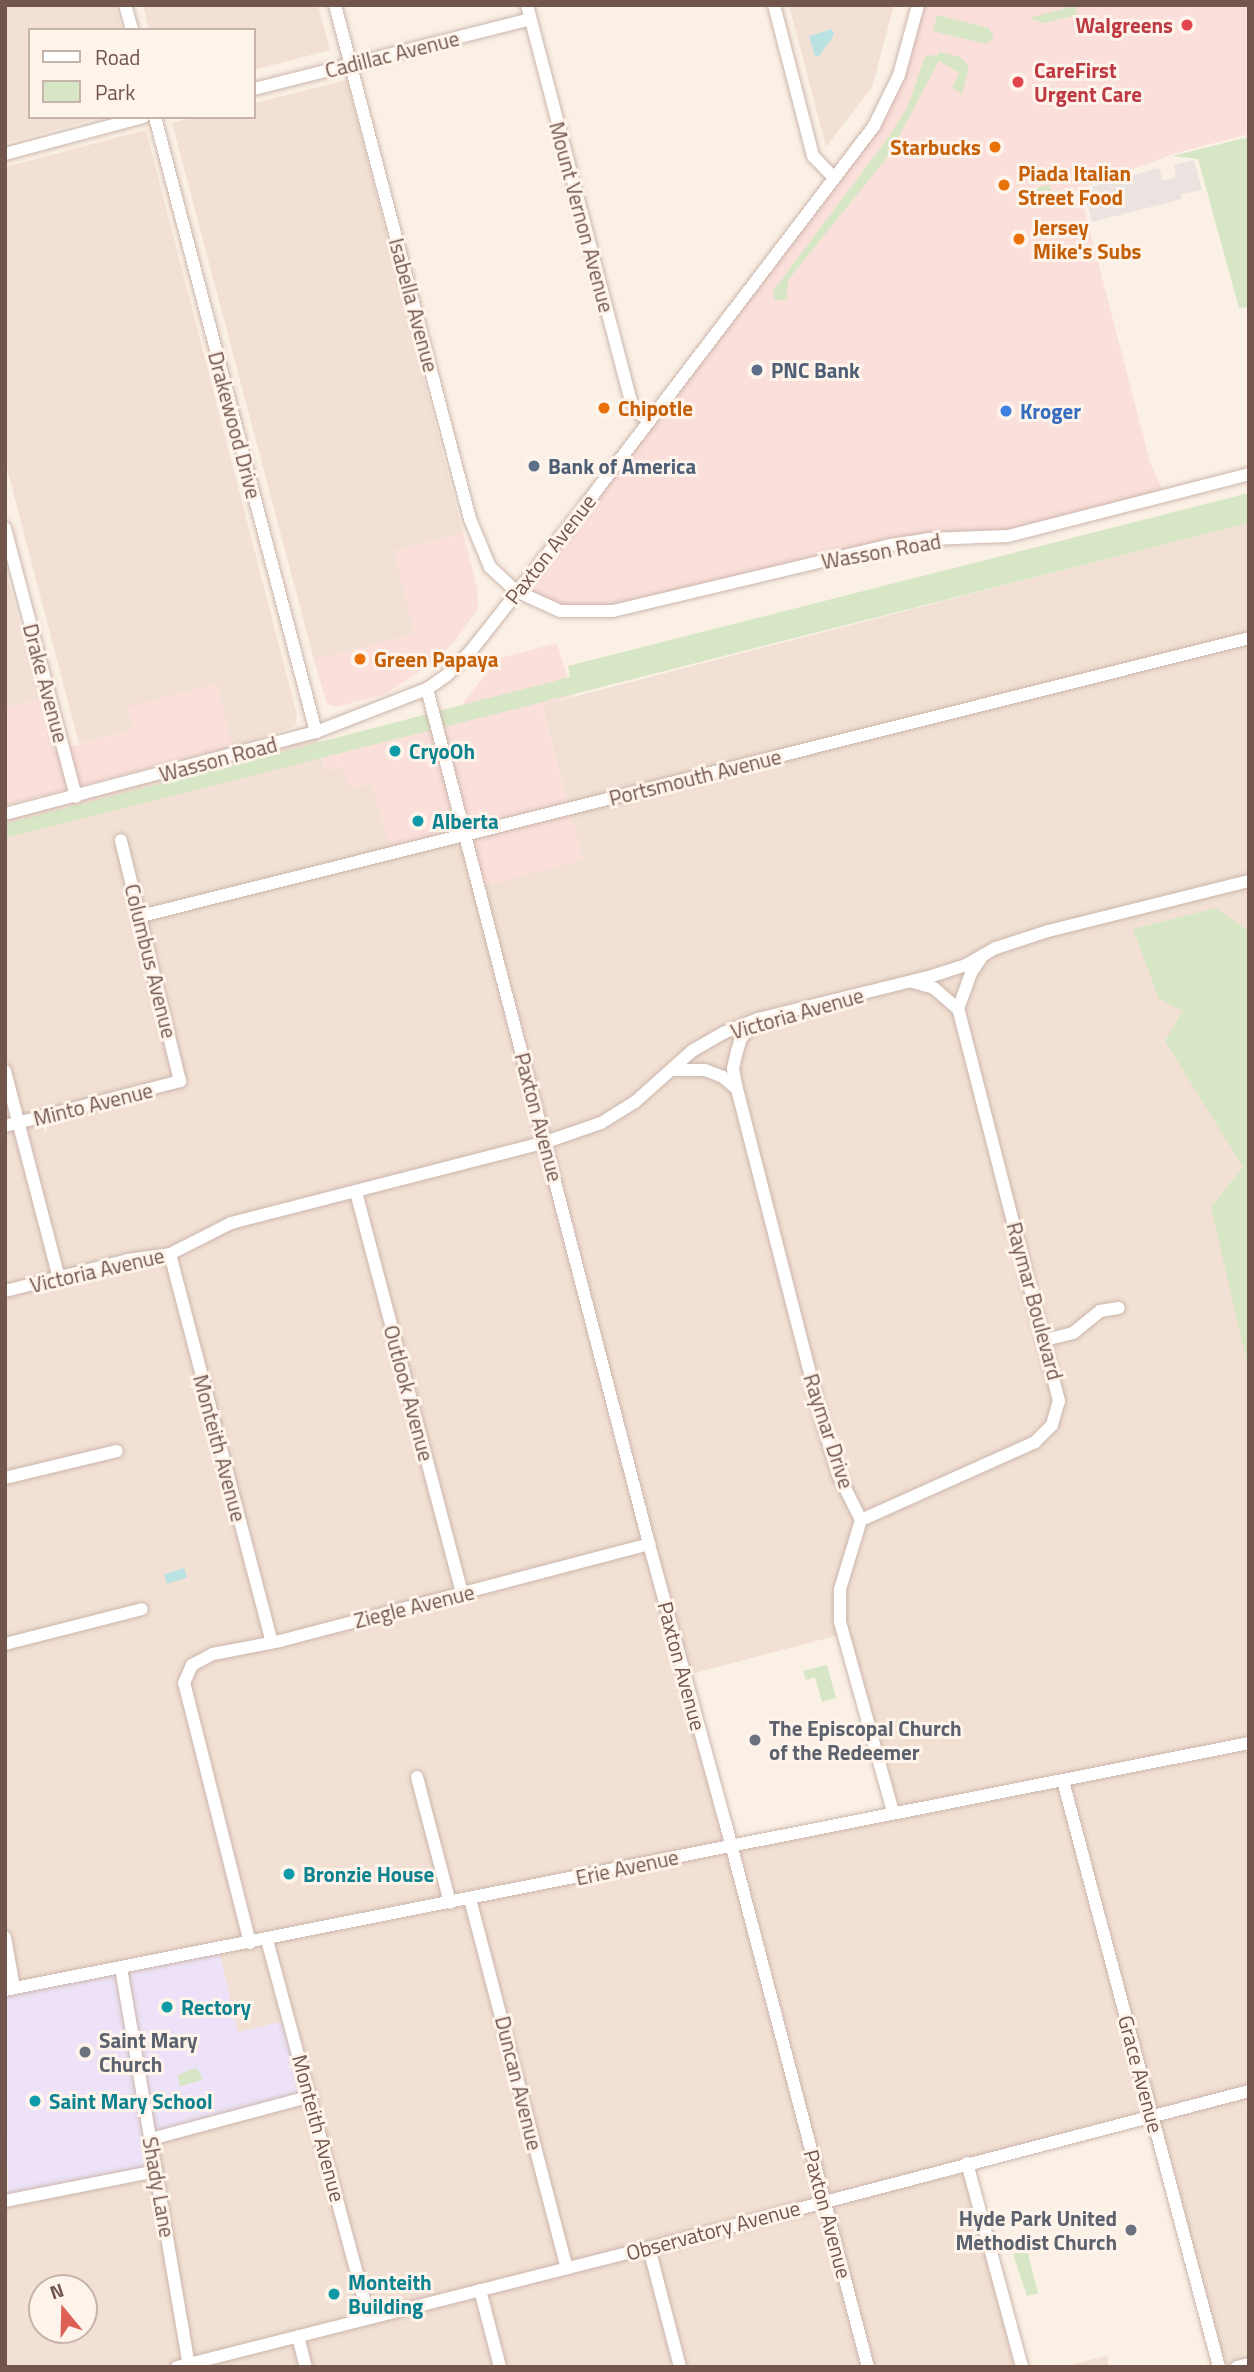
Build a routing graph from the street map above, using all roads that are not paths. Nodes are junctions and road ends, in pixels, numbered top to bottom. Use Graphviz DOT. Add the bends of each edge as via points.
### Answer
graph roads {
  1 [pos="125,5"];
  2 [pos="335,5"];
  3 [pos="527,5"];
  4 [pos="774,5"];
  5 [pos="918,5"];
  6 [pos="530,19"];
  7 [pos="131,28"];
  8 [pos="351,65"];
  9 [pos="256,89"];
  10 [pos="136,119"];
  11 [pos="156,119"];
  12 [pos="5,154"];
  13 [pos="833,177"];
  14 [pos="650,421"];
  15 [pos="1249,474"];
  16 [pos="5,528"];
  17 [pos="516,592"];
  18 [pos="1249,638"];
  19 [pos="427,689"];
  20 [pos="316,732"];
  21 [pos="76,797"];
  22 [pos="5,814"];
  23 [pos="464,834"];
  24 [pos="121,840"];
  25 [pos="1249,881"];
  26 [pos="141,916"];
  27 [pos="981,958"];
  28 [pos="911,982"];
  29 [pos="958,1009"];
  30 [pos="758,1020"];
  31 [pos="672,1070"];
  32 [pos="5,1071"];
  33 [pos="180,1082"];
  34 [pos="737,1089"];
  35 [pos="19,1123"];
  36 [pos="5,1126"];
  37 [pos="546,1142"];
  38 [pos="356,1192"];
  39 [pos="170,1254"];
  40 [pos="59,1278"];
  41 [pos="5,1291"];
  42 [pos="1119,1307"];
  43 [pos="1045,1340"];
  44 [pos="117,1451"];
  45 [pos="5,1478"];
  46 [pos="860,1520"];
  47 [pos="649,1544"];
  48 [pos="462,1594"];
  49 [pos="142,1609"];
  50 [pos="272,1642"];
  51 [pos="5,1644"];
  52 [pos="1249,1743"];
  53 [pos="417,1777"];
  54 [pos="1063,1781"];
  55 [pos="892,1812"];
  56 [pos="732,1845"];
  57 [pos="470,1899"];
  58 [pos="450,1903"];
  59 [pos="5,1937"];
  60 [pos="267,1940"];
  61 [pos="250,1942"];
  62 [pos="121,1968"];
  63 [pos="10,1989"];
  64 [pos="1249,2091"];
  65 [pos="311,2096"];
  66 [pos="1152,2116"];
  67 [pos="151,2139"];
  68 [pos="967,2163"];
  69 [pos="156,2171"];
  70 [pos="824,2200"];
  71 [pos="5,2201"];
  72 [pos="649,2248"];
  73 [pos="567,2268"];
  74 [pos="480,2290"];
  75 [pos="369,2317"];
  76 [pos="298,2336"];
  77 [pos="1249,2364"];
  78 [pos="183,2365"];
  79 [pos="306,2367"];
  80 [pos="500,2367"];
  81 [pos="680,2367"];
  82 [pos="868,2367"];
  83 [pos="1022,2367"];
  84 [pos="1219,2367"];
  85 [pos="1237,2367"];
  1 -- 7 [label="street"];
  2 -- 8 [label="street, Isabella Avenue"];
  3 -- 6 [label="street, Mount Vernon Avenue"];
  4 -- 13 [label="street" via="813,156"];
  5 -- 13 [label="street, Paxton Avenue" via="887,104"];
  6 -- 8 [label="street, Cadillac Avenue"];
  6 -- 14 [label="street, Mount Vernon Avenue" via="631,401"];
  8 -- 9 [label="street, Cadillac Avenue"];
  8 -- 17 [label="street, Isabella Avenue" via="470,519 490,567"];
  10 -- 12 [label="street"];
  11 -- 20 [label="street, Drakewood Drive"];
  13 -- 14 [label="street, Paxton Avenue"];
  14 -- 17 [label="street, Paxton Avenue"];
  15 -- 17 [label="street, Wasson Road" via="1007,536 891,545 613,611 560,611"];
  16 -- 21 [label="street, Drake Avenue"];
  17 -- 19 [label="street, Paxton Avenue" via="470,652"];
  18 -- 23 [label="street, Portsmouth Avenue"];
  19 -- 20 [label="street, Wasson Road"];
  19 -- 23 [label="street, Paxton Avenue"];
  20 -- 21 [label="street, Wasson Road"];
  21 -- 22 [label="street, Wasson Road"];
  23 -- 26 [label="street, Portsmouth Avenue"];
  23 -- 37 [label="street, Paxton Avenue"];
  24 -- 26 [label="street, Columbus Avenue"];
  25 -- 27 [label="street, Victoria Avenue" via="1048,931 996,948"];
  26 -- 33 [label="street, Columbus Avenue"];
  27 -- 28 [label="street, Victoria Avenue"];
  27 -- 29 [label="street"];
  28 -- 29 [label="street" via="934,988"];
  28 -- 30 [label="street, Victoria Avenue"];
  29 -- 43 [label="street, Raymar Boulevard"];
  30 -- 31 [label="street, Victoria Avenue" via="692,1051"];
  30 -- 34 [label="street, Raymar Drive" via="741,1038 737,1051 733,1069"];
  31 -- 34 [label="street" via="705,1070"];
  31 -- 37 [label="street, Victoria Avenue" via="635,1102 601,1123"];
  32 -- 35 [label="street"];
  33 -- 35 [label="street, Minto Avenue"];
  34 -- 46 [label="street, Raymar Drive" via="822,1421 838,1474"];
  35 -- 36 [label="street, Minto Avenue"];
  35 -- 40 [label="street"];
  37 -- 38 [label="street, Victoria Avenue"];
  37 -- 47 [label="street, Paxton Avenue"];
  38 -- 39 [label="street, Victoria Avenue" via="231,1223"];
  38 -- 48 [label="street, Outlook Avenue"];
  39 -- 40 [label="street, Victoria Avenue"];
  39 -- 50 [label="street, Monteith Avenue"];
  40 -- 41 [label="street, Victoria Avenue"];
  42 -- 43 [label="street" via="1100,1311 1073,1333"];
  43 -- 46 [label="street, Raymar Boulevard" via="1059,1401 1045,1434"];
  44 -- 45 [label="street"];
  46 -- 55 [label="street" via="840,1589 840,1622"];
  47 -- 48 [label="street, Ziegle Avenue"];
  47 -- 56 [label="street, Paxton Avenue"];
  48 -- 50 [label="street, Ziegle Avenue"];
  49 -- 51 [label="street"];
  50 -- 61 [label="street, Ziegle Avenue" via="201,1658 184,1683"];
  52 -- 54 [label="street, Erie Avenue"];
  53 -- 58 [label="street"];
  54 -- 55 [label="street, Erie Avenue"];
  54 -- 66 [label="street, Grace Avenue"];
  55 -- 56 [label="street, Erie Avenue"];
  56 -- 57 [label="street, Erie Avenue"];
  56 -- 70 [label="street, Paxton Avenue"];
  57 -- 58 [label="street, Erie Avenue"];
  57 -- 73 [label="street, Duncan Avenue"];
  58 -- 60 [label="street, Erie Avenue"];
  59 -- 63 [label="street"];
  60 -- 61 [label="street, Erie Avenue"];
  60 -- 65 [label="street, Monteith Avenue"];
  61 -- 62 [label="street, Erie Avenue"];
  62 -- 63 [label="street, Erie Avenue"];
  62 -- 67 [label="street, Shady Lane"];
  64 -- 66 [label="street, Observatory Avenue"];
  65 -- 67 [label="street"];
  65 -- 75 [label="street, Monteith Avenue"];
  66 -- 68 [label="street, Observatory Avenue"];
  66 -- 84 [label="street, Grace Avenue"];
  67 -- 69 [label="street, Shady Lane"];
  68 -- 70 [label="street, Observatory Avenue"];
  68 -- 83 [label="street"];
  69 -- 71 [label="street"];
  69 -- 78 [label="street, Shady Lane"];
  70 -- 72 [label="street, Observatory Avenue"];
  70 -- 82 [label="street, Paxton Avenue"];
  72 -- 73 [label="street, Observatory Avenue"];
  72 -- 81 [label="street"];
  73 -- 74 [label="street, Observatory Avenue"];
  74 -- 75 [label="street, Observatory Avenue"];
  74 -- 80 [label="street"];
  75 -- 76 [label="street, Observatory Avenue"];
  76 -- 78 [label="street, Observatory Avenue"];
  76 -- 79 [label="street"];
  77 -- 85 [label="street"];
}
